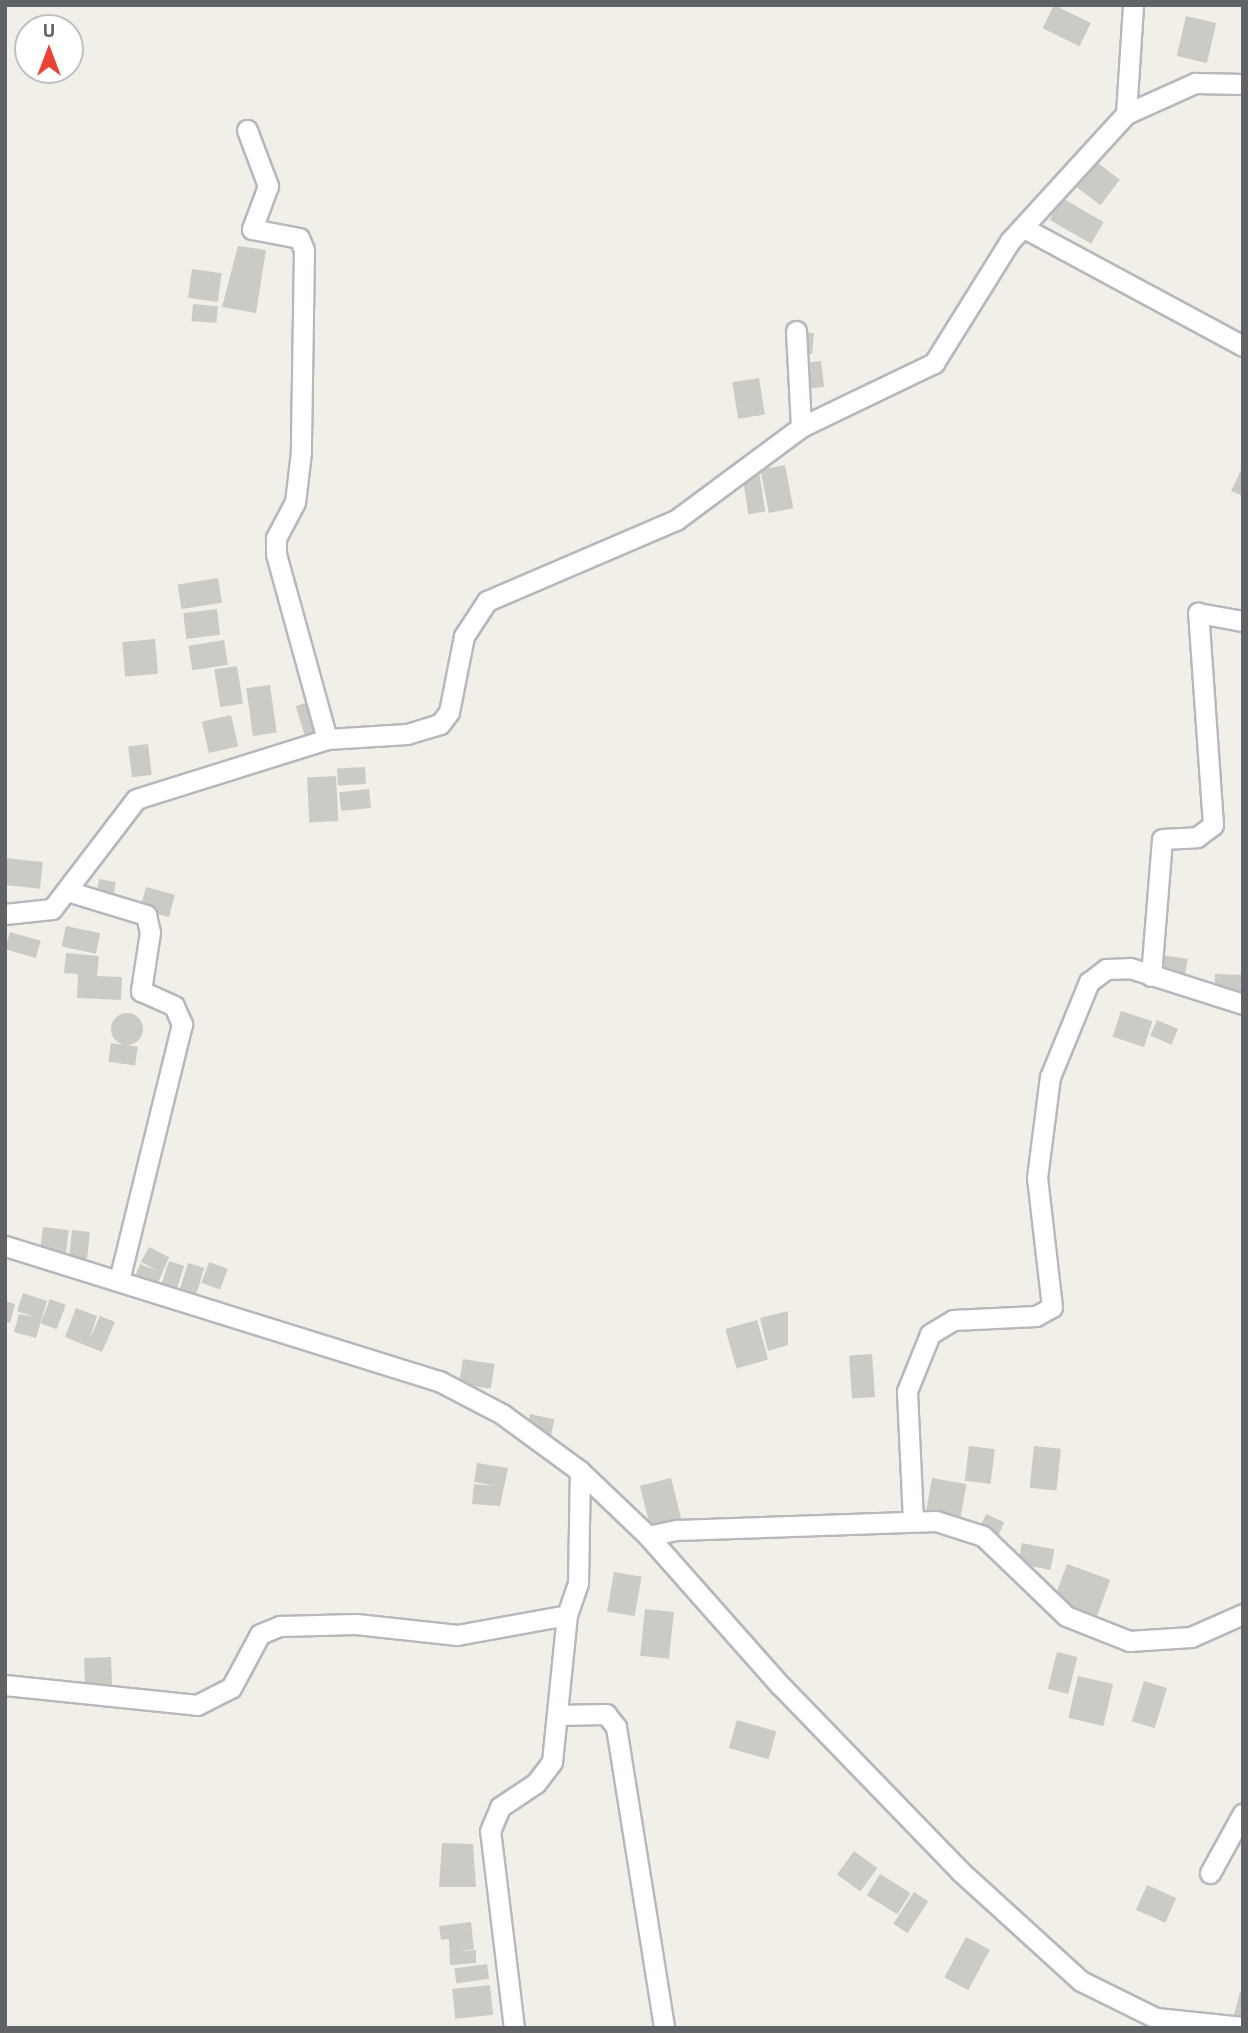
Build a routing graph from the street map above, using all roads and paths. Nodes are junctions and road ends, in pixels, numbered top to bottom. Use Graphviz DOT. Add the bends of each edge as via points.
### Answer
graph roads {
  1 [pos="1133,5"];
  2 [pos="1243,84"];
  3 [pos="1126,114"];
  4 [pos="247,130"];
  5 [pos="1024,228"];
  6 [pos="796,331"];
  7 [pos="1243,346"];
  8 [pos="801,427"];
  9 [pos="1243,621"];
  10 [pos="327,739"];
  11 [pos="67,891"];
  12 [pos="5,914"];
  13 [pos="1152,976"];
  14 [pos="1243,1004"];
  15 [pos="5,1246"];
  16 [pos="119,1280"];
  17 [pos="580,1471"];
  18 [pos="913,1520"];
  19 [pos="648,1536"];
  20 [pos="1243,1614"];
  21 [pos="567,1615"];
  22 [pos="5,1685"];
  23 [pos="556,1715"];
  24 [pos="1243,1813"];
  25 [pos="1210,1873"];
  26 [pos="1243,2027"];
  27 [pos="514,2028"];
  28 [pos="664,2028"];
  1 -- 3 [label="street"];
  2 -- 3 [label="street" via="1195,83"];
  3 -- 5 [label="street"];
  4 -- 10 [label="street" via="268,186 252,229 299,238 304,250 301,452 295,502 276,538 276,554 291,626"];
  5 -- 7 [label="street"];
  5 -- 8 [label="street" via="1010,241 934,363"];
  6 -- 8 [label="street"];
  8 -- 10 [label="street" via="676,520 487,601 464,636 449,712 440,724 407,734"];
  9 -- 13 [label="street" via="1198,613 1213,825 1197,837 1162,839"];
  10 -- 11 [label="street" via="136,799"];
  11 -- 12 [label="street" via="43,912"];
  11 -- 16 [label="street" via="145,915 150,932 141,991 174,1006 182,1024"];
  13 -- 14 [label="street"];
  13 -- 18 [label="street" via="1115,968 1096,974 1072,1014 1050,1077 1037,1215 1054,1299 1050,1311 953,1320 930,1334 919,1351 904,1430"];
  15 -- 16 [label="street"];
  16 -- 17 [label="street" via="431,1378 502,1414"];
  17 -- 19 [label="street"];
  17 -- 21 [label="street" via="579,1583"];
  18 -- 19 [label="street"];
  18 -- 20 [label="street" via="983,1536 1066,1615 1129,1641 1191,1637"];
  19 -- 26 [label="street" via="951,1861 1081,1981 1156,2018"];
  21 -- 22 [label="street" via="457,1635 356,1623 280,1626 260,1634 231,1688 197,1705"];
  21 -- 23 [label="street"];
  23 -- 27 [label="street" via="552,1762 536,1783 500,1807 490,1831"];
  23 -- 28 [label="street" via="606,1714 616,1727"];
  24 -- 25 [label="street"];
}
